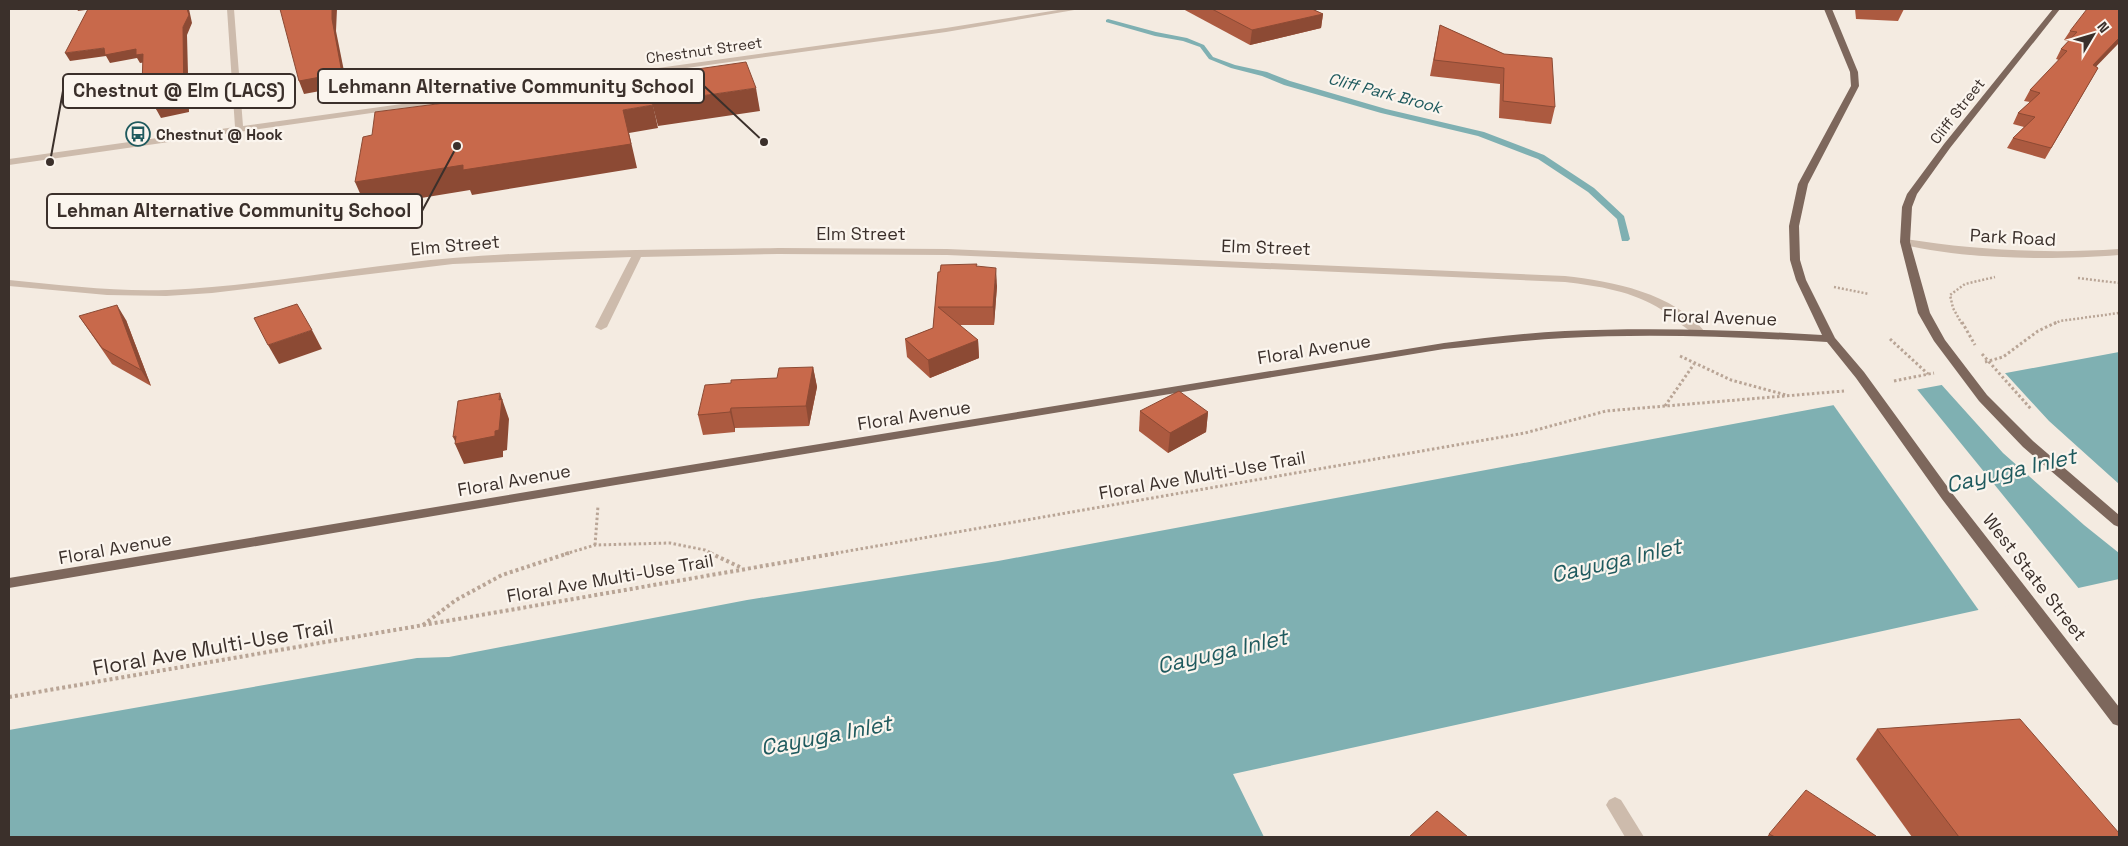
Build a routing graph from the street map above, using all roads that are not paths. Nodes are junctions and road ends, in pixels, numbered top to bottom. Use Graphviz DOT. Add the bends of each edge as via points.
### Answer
graph roads {
  1 [pos="230,9"];
  2 [pos="1076,9"];
  3 [pos="1828,9"];
  4 [pos="2056,9"];
  5 [pos="605,78"];
  6 [pos="566,83"];
  7 [pos="240,129"];
  8 [pos="9,162"];
  9 [pos="1905,242"];
  10 [pos="2119,252"];
  11 [pos="638,253"];
  12 [pos="9,283"];
  13 [pos="601,327"];
  14 [pos="1700,333"];
  15 [pos="1830,340"];
  16 [pos="2119,522"];
  17 [pos="9,583"];
  18 [pos="2119,719"];
  19 [pos="1615,805"];
  20 [pos="1635,837"];
  1 -- 7 [label="street"];
  2 -- 5 [label="street, Chestnut Street"];
  3 -- 15 [label="main road, West State Street" via="1854,72 1855,86 1803,184 1794,226 1795,260 1801,280"];
  4 -- 9 [label="main road, Cliff Street" via="1946,146 1912,194 1907,207"];
  6 -- 7 [label="street"];
  7 -- 8 [label="street"];
  9 -- 10 [label="street, Park Road" via="2020,256"];
  9 -- 16 [label="main road, Cliff Street" via="1924,313 1940,341 1983,398 2028,444"];
  11 -- 12 [label="street, Elm Street" via="453,262 166,293 107,292"];
  11 -- 13 [label="street"];
  11 -- 14 [label="street, Elm Street" via="947,252 1565,279 1610,285 1648,297 1680,314"];
  14 -- 15 [label="main road, Floral Avenue"];
  14 -- 17 [label="main road, Floral Avenue" via="1528,336 1444,346"];
  15 -- 18 [label="main road, West State Street" via="1860,375 1947,496"];
  19 -- 20 [label="street"];
}
